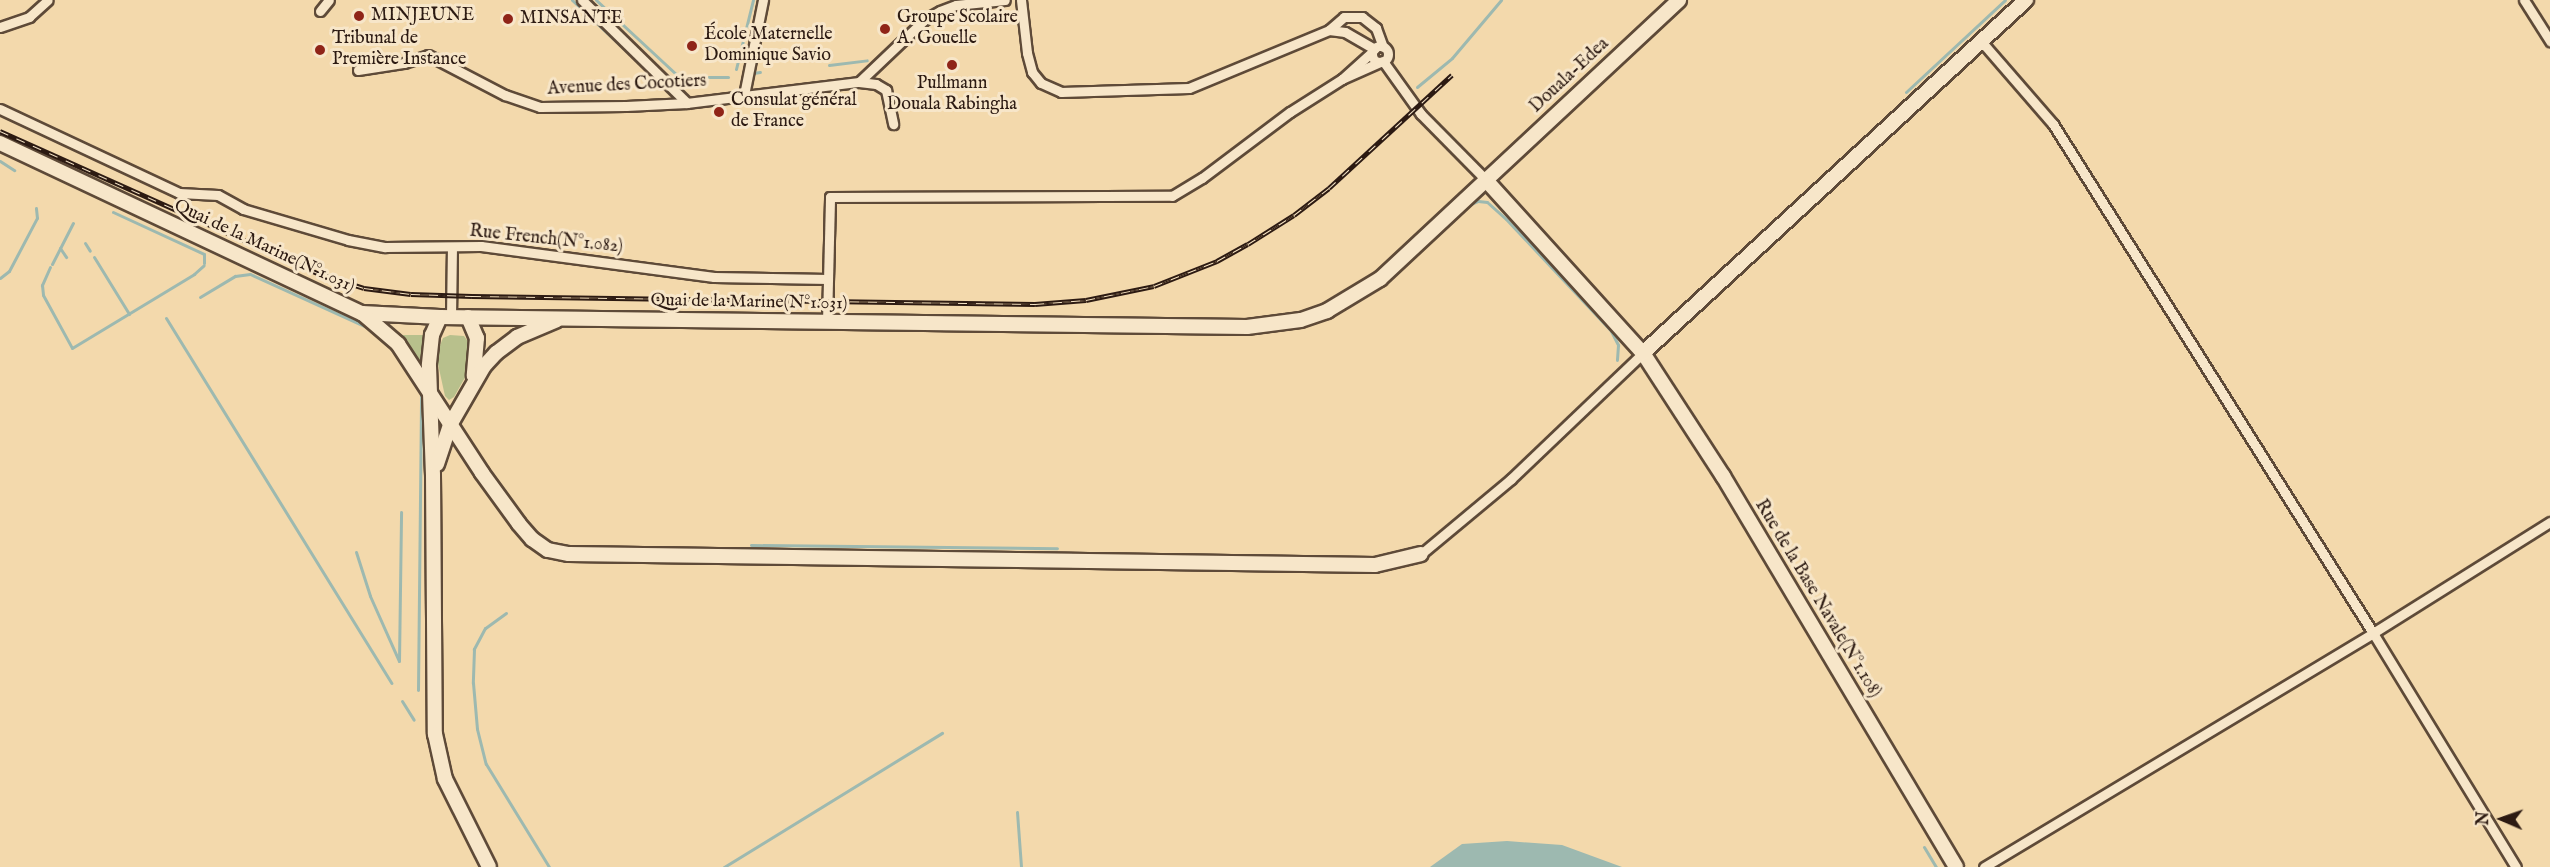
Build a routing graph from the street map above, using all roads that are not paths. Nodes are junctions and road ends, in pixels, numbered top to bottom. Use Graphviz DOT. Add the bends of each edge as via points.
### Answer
graph roads {
  1 [pos="48,0"];
  2 [pos="329,0"];
  3 [pos="582,0"];
  4 [pos="763,0"];
  5 [pos="1005,0"];
  6 [pos="1021,0"];
  7 [pos="1679,0"];
  8 [pos="2026,0"];
  9 [pos="2524,0"];
  10 [pos="320,11"];
  11 [pos="0,27"];
  12 [pos="1329,30"];
  13 [pos="1981,41"];
  14 [pos="2550,41"];
  15 [pos="1376,50"];
  16 [pos="1381,61"];
  17 [pos="358,70"];
  18 [pos="1342,79"];
  19 [pos="860,82"];
  20 [pos="744,95"];
  21 [pos="687,102"];
  22 [pos="0,109"];
  23 [pos="893,124"];
  24 [pos="0,144"];
  25 [pos="1485,179"];
  26 [pos="452,247"];
  27 [pos="828,279"];
  28 [pos="362,313"];
  29 [pos="445,317"];
  30 [pos="468,317"];
  31 [pos="561,318"];
  32 [pos="827,322"];
  33 [pos="1643,353"];
  34 [pos="473,381"];
  35 [pos="430,391"];
  36 [pos="450,425"];
  37 [pos="434,475"];
  38 [pos="2550,522"];
  39 [pos="1421,554"];
  40 [pos="2373,633"];
  41 [pos="489,867"];
  42 [pos="1956,867"];
  43 [pos="1984,867"];
  44 [pos="2516,867"];
  1 -- 11 [label="street" via="29,17"];
  2 -- 10 [label="street"];
  3 -- 21 [label="street"];
  4 -- 20 [label="street"];
  5 -- 19 [label="street" via="956,6 924,20"];
  6 -- 12 [label="street" via="1032,72 1041,83 1061,92 1189,88"];
  7 -- 25 [label="main road, Douala-Edea"];
  8 -- 13 [label="main road"];
  9 -- 14 [label="street"];
  12 -- 15 [label="street" via="1345,32"];
  12 -- 15 [label="street" via="1344,17 1362,17 1376,28"];
  13 -- 33 [label="main road"];
  13 -- 40 [label="street" via="2053,124"];
  15 -- 16 [label="street" via="1374,59"];
  15 -- 16 [label="street" via="1387,56"];
  15 -- 18 [label="street"];
  16 -- 18 [label="street"];
  16 -- 25 [label="street" via="1421,114"];
  17 -- 21 [label="street, Avenue des Cocotiers" via="428,55 523,103 540,107"];
  18 -- 27 [label="street" via="1172,196 830,197"];
  19 -- 20 [label="street, Avenue des Cocotiers"];
  19 -- 23 [label="street" via="886,90"];
  20 -- 21 [label="street, Avenue des Cocotiers"];
  22 -- 26 [label="street, Rue French(N°1.082)" via="180,192 218,195 243,208 348,240 385,247"];
  24 -- 28 [label="main road, Quai de la Marine(N°1.031)"];
  25 -- 32 [label="main road, Quai de la Marine(N°1.031)" via="1380,279 1327,311 1301,320 1247,327 1186,328"];
  25 -- 33 [label="main road"];
  26 -- 27 [label="street, Rue French(N°1.082)" via="481,246 714,277"];
  26 -- 29 [label="street"];
  27 -- 32 [label="street"];
  28 -- 29 [label="main road, Quai de la Marine(N°1.031)"];
  28 -- 35 [label="main road" via="398,344"];
  29 -- 30 [label="main road, Quai de la Marine(N°1.031)"];
  29 -- 35 [label="main road" via="429,348"];
  30 -- 31 [label="main road, Quai de la Marine(N°1.031)"];
  30 -- 34 [label="main road" via="478,348"];
  31 -- 32 [label="main road, Quai de la Marine(N°1.031)"];
  31 -- 34 [label="main road" via="503,347"];
  33 -- 39 [label="street" via="1511,479"];
  33 -- 42 [label="main road, Rue de la Base Navale(N°1.108)" via="1723,476"];
  34 -- 36 [label="main road"];
  35 -- 36 [label="main road"];
  35 -- 37 [label="main road"];
  36 -- 37 [label="main road"];
  36 -- 39 [label="main road" via="532,539 548,550 569,554 1375,565"];
  37 -- 41 [label="main road" via="437,751 450,791"];
  38 -- 40 [label="street"];
  40 -- 43 [label="street"];
  40 -- 44 [label="street"];
}
